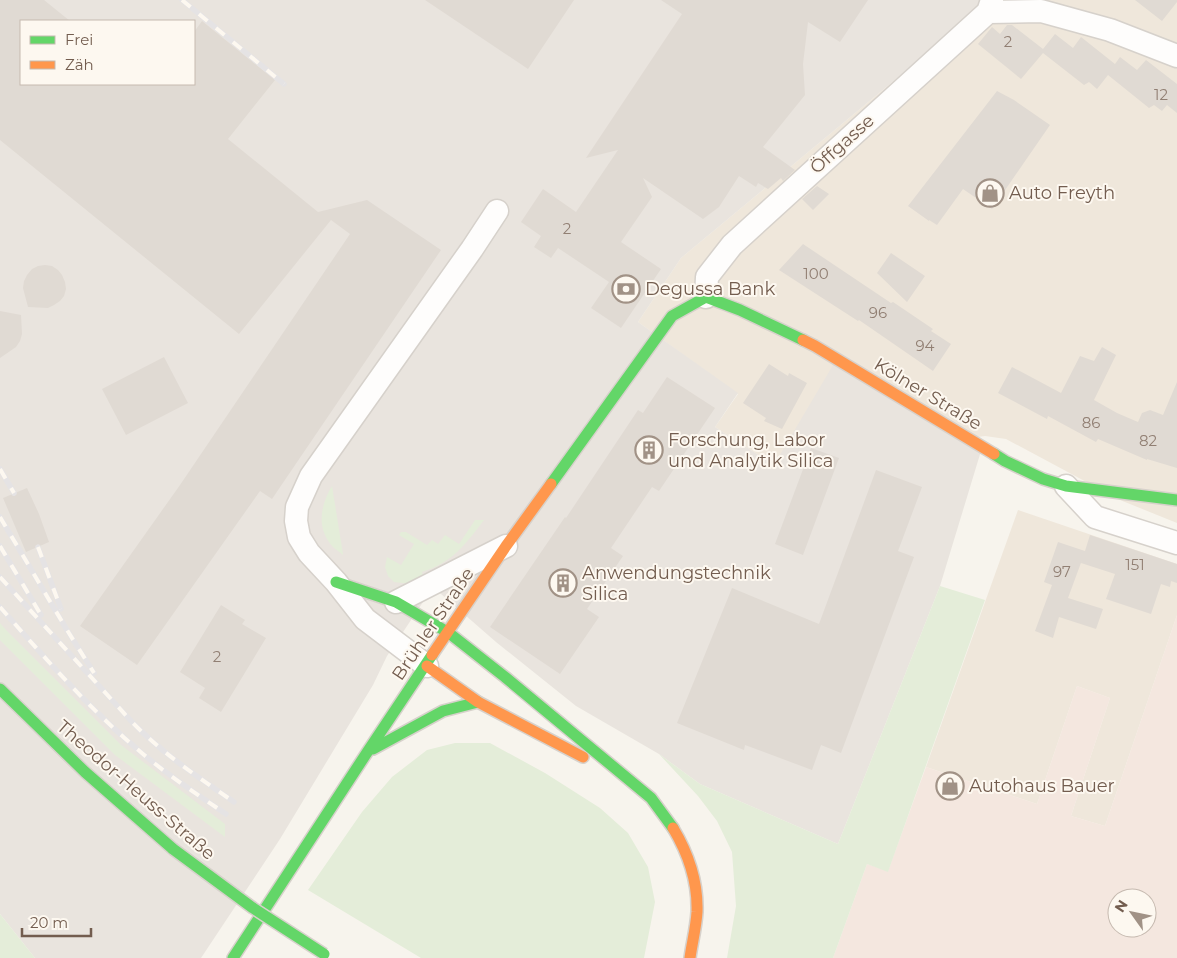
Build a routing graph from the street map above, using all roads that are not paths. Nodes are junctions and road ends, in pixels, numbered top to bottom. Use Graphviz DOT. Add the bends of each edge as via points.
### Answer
graph roads {
  1 [pos="990,6"];
  2 [pos="1177,56"];
  3 [pos="496,211"];
  4 [pos="706,297"];
  5 [pos="1066,486"];
  6 [pos="1177,500"];
  7 [pos="1177,543"];
  8 [pos="506,546"];
  9 [pos="336,582"];
  10 [pos="396,602"];
  11 [pos="449,633"];
  12 [pos="427,666"];
  13 [pos="0,689"];
  14 [pos="478,702"];
  15 [pos="368,751"];
  16 [pos="629,781"];
  17 [pos="327,956"];
  18 [pos="689,957"];
  19 [pos="232,958"];
  1 -- 2 [label="street" via="1041,11 1110,30"];
  1 -- 4 [label="street, Öffgasse" via="732,245 707,277"];
  3 -- 9 [label="street" via="311,476 303,493 297,507 299,537"];
  4 -- 5 [label="main road, Kölner Straße" via="815,346 1005,461"];
  4 -- 8 [label="main road, Brühler Straße" via="672,316"];
  5 -- 6 [label="main road, Kölner Straße"];
  5 -- 7 [label="street" via="1095,517"];
  8 -- 10 [label="street"];
  8 -- 11 [label="main road, Brühler Straße"];
  9 -- 10 [label="main road"];
  9 -- 12 [label="street" via="364,619"];
  10 -- 11 [label="main road"];
  11 -- 12 [label="main road, Brühler Straße"];
  11 -- 16 [label="main road"];
  12 -- 14 [label="main road"];
  12 -- 15 [label="main road, Brühler Straße"];
  13 -- 17 [label="main road, Theodor-Heuss-Straße, bridge" via="92,779 173,849 253,908"];
  14 -- 15 [label="main road" via="443,711"];
  14 -- 16 [label="main road"];
  15 -- 19 [label="main road, Brühler Straße"];
  16 -- 18 [label="main road" via="651,798 664,814 688,858 695,883 697,909"];
}
